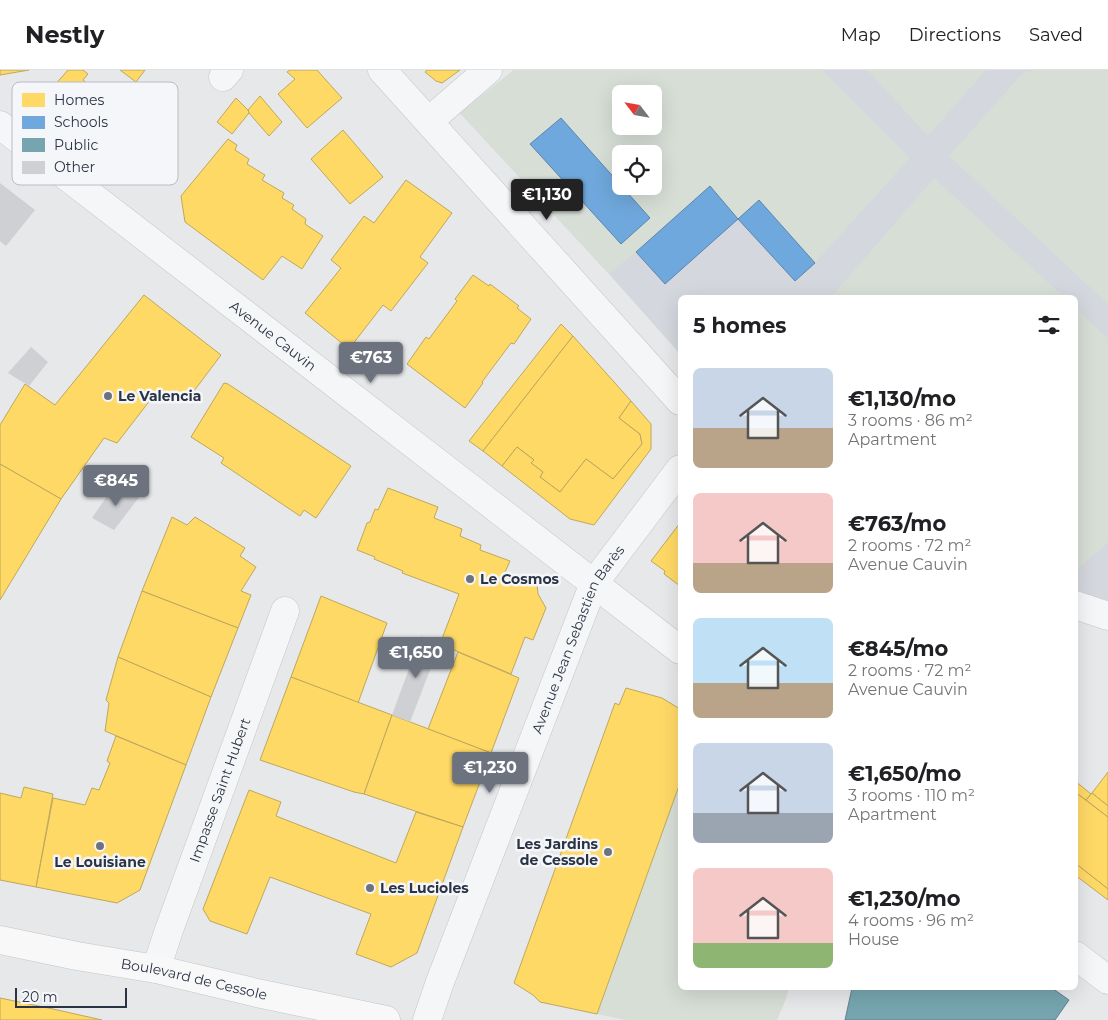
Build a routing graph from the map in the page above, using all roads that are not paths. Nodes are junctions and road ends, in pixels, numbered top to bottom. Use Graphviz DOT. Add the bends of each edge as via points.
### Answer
graph roads {
  1 [pos="382,70"];
  2 [pos="488,70"];
  3 [pos="429,121"];
  4 [pos="0,125"];
  5 [pos="12,134"];
  6 [pos="78,185"];
  7 [pos="678,399"];
  8 [pos="678,472"];
  9 [pos="594,583"];
  10 [pos="1078,606"];
  11 [pos="285,611"];
  12 [pos="1108,616"];
  13 [pos="678,648"];
  14 [pos="0,940"];
  15 [pos="1078,957"];
  16 [pos="156,969"];
  17 [pos="1108,980"];
  18 [pos="386,1020"];
  19 [pos="428,1020"];
  1 -- 3 [label="street"];
  2 -- 3 [label="street"];
  3 -- 7 [label="street"];
  4 -- 5 [label="street, Avenue Cauvin"];
  6 -- 9 [label="street, Avenue Cauvin"];
  8 -- 9 [label="street, Avenue Jean Sebastien Barès"];
  9 -- 13 [label="street, Avenue Cauvin"];
  9 -- 19 [label="street, Avenue Jean Sebastien Barès"];
  10 -- 12 [label="street"];
  11 -- 16 [label="street, Impasse Saint Hubert"];
  14 -- 16 [label="main road, Boulevard de Cessole"];
  15 -- 17 [label="street"];
  16 -- 18 [label="main road, Boulevard de Cessole"];
}
